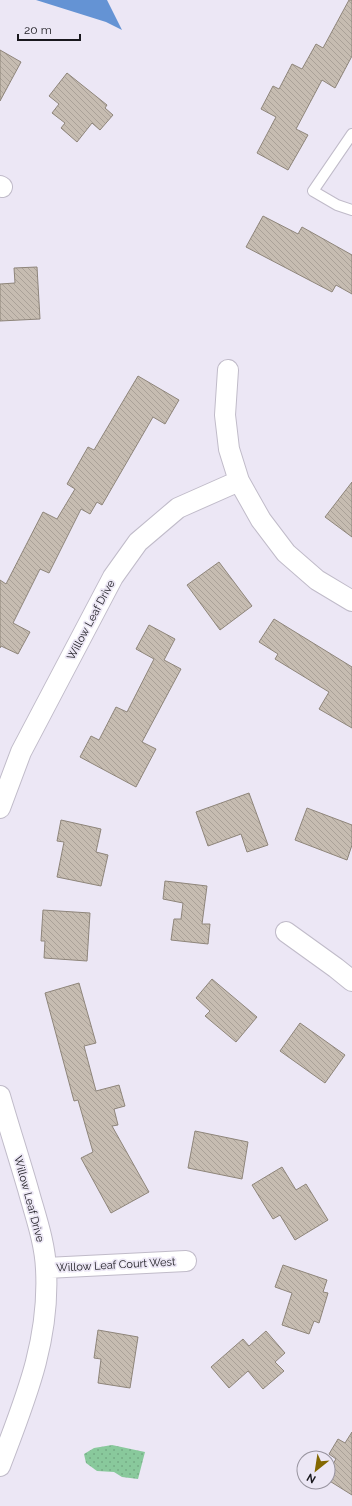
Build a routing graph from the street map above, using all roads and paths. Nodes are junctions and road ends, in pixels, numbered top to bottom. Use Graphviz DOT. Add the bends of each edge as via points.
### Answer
graph roads {
  1 [pos="352,134"];
  2 [pos="352,210"];
  3 [pos="228,370"];
  4 [pos="239,481"];
  5 [pos="352,601"];
  6 [pos="1,804"];
  7 [pos="286,932"];
  8 [pos="352,981"];
  9 [pos="0,1096"];
  10 [pos="186,1261"];
  11 [pos="46,1268"];
  12 [pos="0,1466"];
  1 -- 2 [label="lane" via="313,191 337,205"];
  3 -- 4 [label="street" via="225,415 229,449"];
  4 -- 5 [label="street" via="261,520 286,553 317,580"];
  4 -- 6 [label="street, Willow Leaf Drive" via="178,508 138,542 113,577 21,752"];
  7 -- 8 [label="street"];
  9 -- 11 [label="street, Willow Leaf Drive" via="38,1225"];
  10 -- 11 [label="street, Willow Leaf Court West"];
  11 -- 12 [label="street, Willow Leaf Drive" via="43,1334 36,1367"];
}
